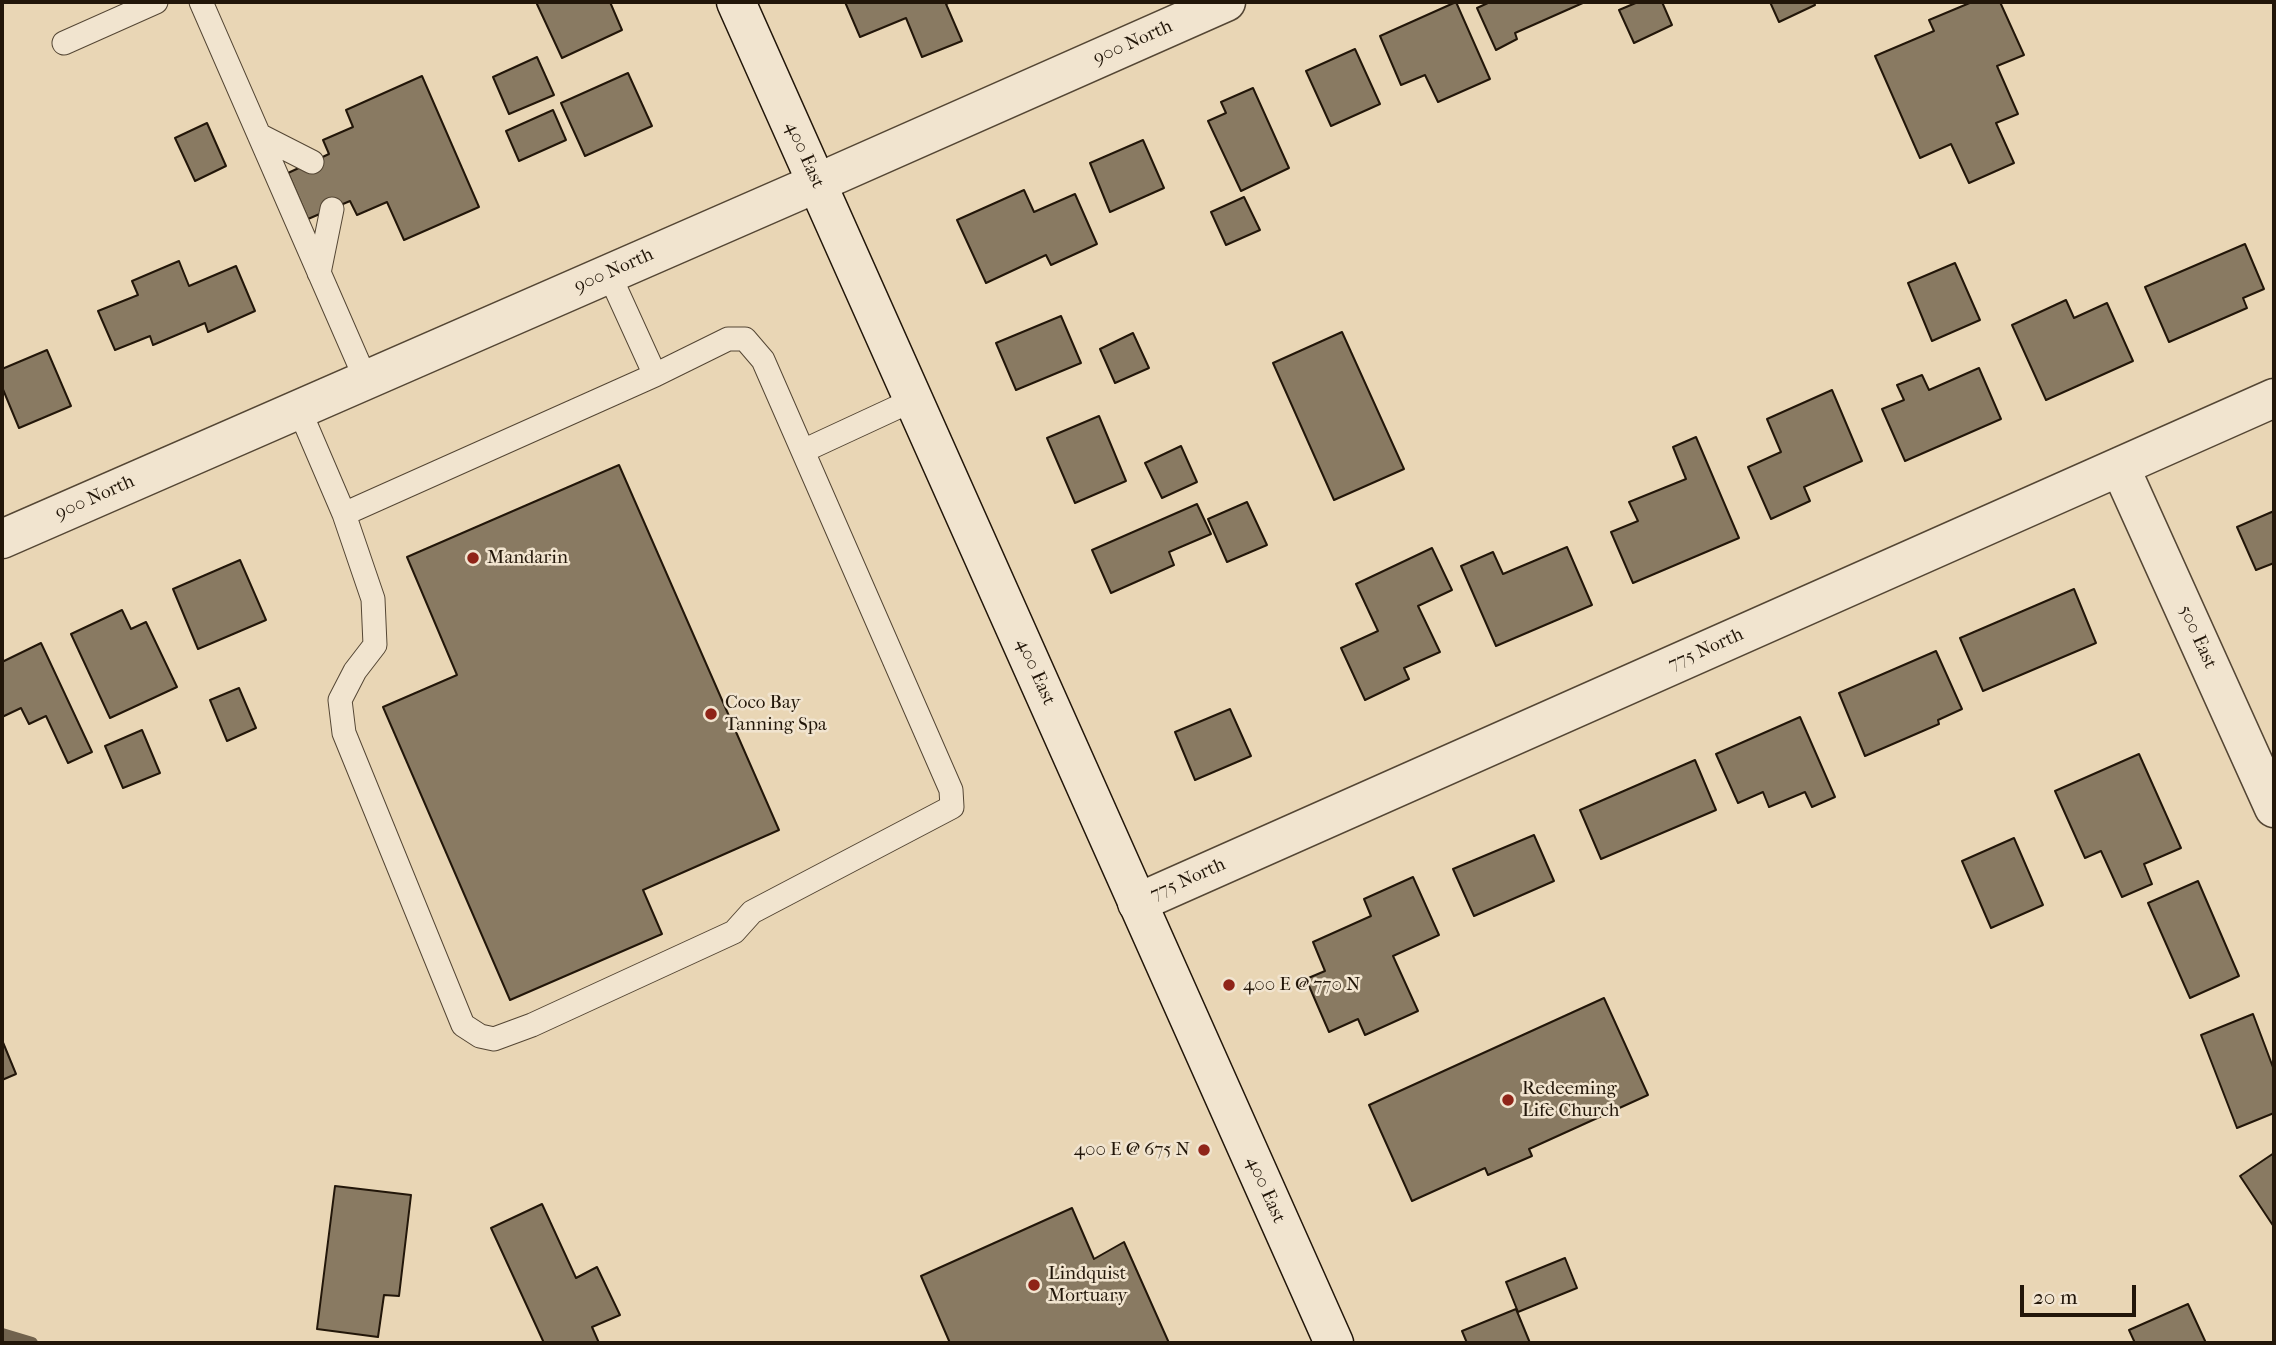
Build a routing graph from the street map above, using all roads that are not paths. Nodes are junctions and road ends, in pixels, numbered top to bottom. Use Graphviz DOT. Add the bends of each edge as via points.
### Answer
graph roads {
  1 [pos="156,2"];
  2 [pos="201,2"];
  3 [pos="736,2"];
  4 [pos="1226,2"];
  5 [pos="64,43"];
  6 [pos="259,135"];
  7 [pos="312,162"];
  8 [pos="817,183"];
  9 [pos="332,209"];
  10 [pos="319,273"];
  11 [pos="609,274"];
  12 [pos="655,375"];
  13 [pos="366,380"];
  14 [pos="2274,398"];
  15 [pos="913,400"];
  16 [pos="299,409"];
  17 [pos="803,451"];
  18 [pos="2120,467"];
  19 [pos="344,514"];
  20 [pos="2,539"];
  21 [pos="2274,808"];
  22 [pos="1137,903"];
  23 [pos="1334,1343"];
  1 -- 5 [label="lane"];
  2 -- 6 [label="lane"];
  3 -- 8 [label="street, 400 East"];
  4 -- 8 [label="street, 900 North"];
  6 -- 7 [label="lane"];
  6 -- 10 [label="lane"];
  8 -- 11 [label="street, 900 North"];
  8 -- 15 [label="street, 400 East"];
  9 -- 10 [label="lane"];
  10 -- 13 [label="lane"];
  11 -- 12 [label="lane"];
  11 -- 13 [label="street, 900 North"];
  12 -- 17 [label="lane" via="728,338 745,339 763,360"];
  12 -- 19 [label="lane"];
  13 -- 16 [label="street, 900 North"];
  14 -- 18 [label="street, 775 North"];
  15 -- 17 [label="lane"];
  15 -- 22 [label="street, 400 East"];
  16 -- 19 [label="lane"];
  16 -- 20 [label="street, 900 North"];
  17 -- 19 [label="lane" via="951,790 952,807 752,912 734,932 494,1039 463,1025 344,733 340,699 375,645 373,599"];
  18 -- 21 [label="street, 500 East"];
  18 -- 22 [label="street, 775 North"];
  22 -- 23 [label="street, 400 East"];
}
